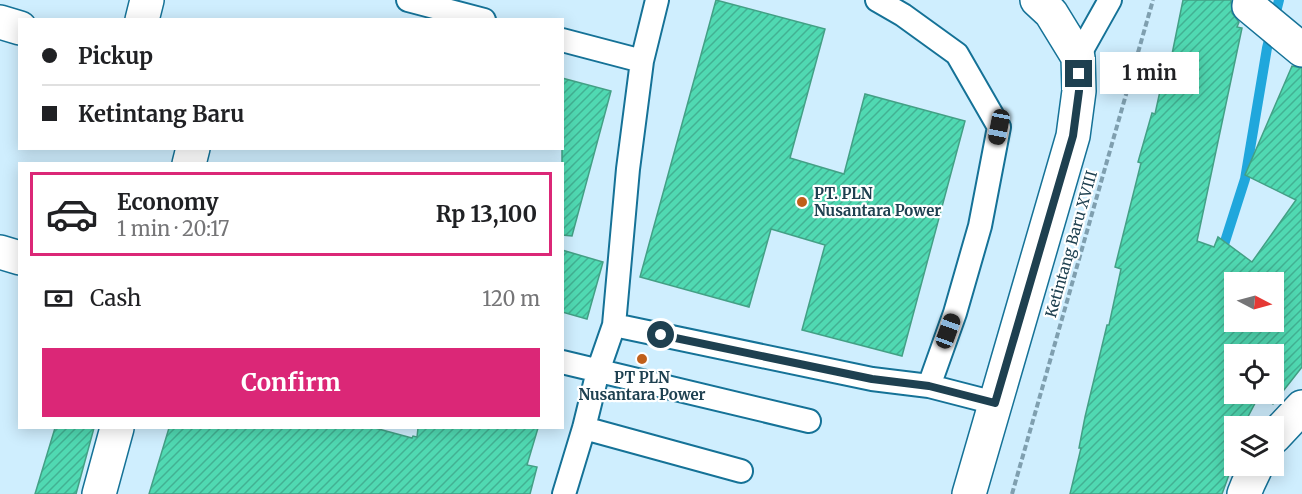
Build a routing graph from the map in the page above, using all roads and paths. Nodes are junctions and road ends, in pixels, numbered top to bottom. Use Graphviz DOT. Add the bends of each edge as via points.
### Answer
graph roads {
  1 [pos="147,0"];
  2 [pos="408,0"];
  3 [pos="657,0"];
  4 [pos="878,0"];
  5 [pos="1110,0"];
  6 [pos="1153,0"];
  7 [pos="1250,3"];
  8 [pos="1047,4"];
  9 [pos="142,18"];
  10 [pos="476,18"];
  11 [pos="0,22"];
  12 [pos="18,27"];
  13 [pos="1290,40"];
  14 [pos="564,41"];
  15 [pos="1078,57"];
  16 [pos="642,61"];
  17 [pos="0,252"];
  18 [pos="18,257"];
  19 [pos="614,325"];
  20 [pos="564,362"];
  21 [pos="598,371"];
  22 [pos="929,386"];
  23 [pos="995,403"];
  24 [pos="1302,407"];
  25 [pos="809,421"];
  26 [pos="1284,426"];
  27 [pos="584,428"];
  28 [pos="117,429"];
  29 [pos="741,471"];
  30 [pos="1252,476"];
  31 [pos="99,494"];
  32 [pos="564,494"];
  33 [pos="969,494"];
  34 [pos="1012,494"];
  35 [pos="1244,494"];
  1 -- 9 [label="street"];
  2 -- 10 [label="lane"];
  3 -- 16 [label="lane"];
  4 -- 22 [label="lane" via="957,54 999,127 980,226"];
  5 -- 15 [label="lane"];
  6 -- 34 [label="path, Ketintang Baru XVIII"];
  7 -- 13 [label="street"];
  8 -- 15 [label="street"];
  11 -- 12 [label="street"];
  14 -- 16 [label="lane"];
  15 -- 23 [label="street" via="1079,91 1073,136"];
  16 -- 19 [label="lane"];
  17 -- 18 [label="street"];
  19 -- 21 [label="lane"];
  19 -- 22 [label="lane" via="872,379"];
  20 -- 21 [label="lane"];
  21 -- 25 [label="lane"];
  21 -- 27 [label="lane"];
  22 -- 23 [label="lane"];
  23 -- 33 [label="street"];
  24 -- 26 [label="street"];
  27 -- 29 [label="lane"];
  27 -- 32 [label="lane"];
  28 -- 31 [label="street"];
  30 -- 35 [label="street"];
}
